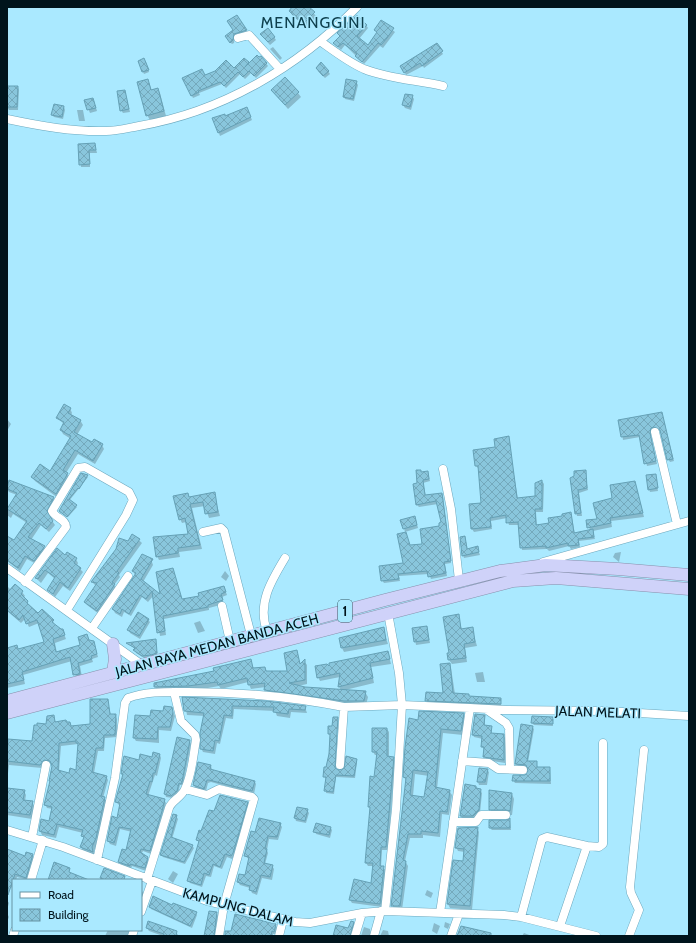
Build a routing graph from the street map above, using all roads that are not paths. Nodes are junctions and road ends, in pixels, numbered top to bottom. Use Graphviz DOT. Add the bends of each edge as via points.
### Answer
graph roads {
  1 [pos="357,7"];
  2 [pos="238,38"];
  3 [pos="320,41"];
  4 [pos="280,69"];
  5 [pos="443,86"];
  6 [pos="7,119"];
  7 [pos="655,432"];
  8 [pos="443,469"];
  9 [pos="689,521"];
  10 [pos="677,524"];
  11 [pos="203,532"];
  12 [pos="285,558"];
  13 [pos="527,567"];
  14 [pos="7,568"];
  15 [pos="128,576"];
  16 [pos="689,576"];
  17 [pos="459,580"];
  18 [pos="25,582"];
  19 [pos="689,589"];
  20 [pos="222,606"];
  21 [pos="67,610"];
  22 [pos="388,613"];
  23 [pos="92,628"];
  24 [pos="267,631"];
  25 [pos="251,635"];
  26 [pos="230,641"];
  27 [pos="112,644"];
  28 [pos="142,665"];
  29 [pos="113,672"];
  30 [pos="141,678"];
  31 [pos="36,692"];
  32 [pos="174,692"];
  33 [pos="145,693"];
  34 [pos="7,701"];
  35 [pos="38,705"];
  36 [pos="402,705"];
  37 [pos="344,707"];
  38 [pos="470,708"];
  39 [pos="486,709"];
  40 [pos="7,713"];
  41 [pos="689,716"];
  42 [pos="603,744"];
  43 [pos="644,750"];
  44 [pos="462,761"];
  45 [pos="46,765"];
  46 [pos="340,765"];
  47 [pos="510,769"];
  48 [pos="523,770"];
  49 [pos="185,789"];
  50 [pos="506,815"];
  51 [pos="453,822"];
  52 [pos="7,830"];
  53 [pos="32,837"];
  54 [pos="43,840"];
  55 [pos="587,846"];
  56 [pos="97,860"];
  57 [pos="31,879"];
  58 [pos="150,880"];
  59 [pos="224,905"];
  60 [pos="142,908"];
  61 [pos="383,911"];
  62 [pos="362,913"];
  63 [pos="440,913"];
  64 [pos="459,914"];
  65 [pos="521,917"];
  66 [pos="284,920"];
  67 [pos="560,926"];
  68 [pos="219,936"];
  69 [pos="279,936"];
  70 [pos="355,936"];
  71 [pos="374,936"];
  72 [pos="451,936"];
  73 [pos="596,936"];
  74 [pos="629,936"];
  1 -- 3 [label="street"];
  2 -- 4 [label="street" via="249,35"];
  3 -- 4 [label="street"];
  3 -- 5 [label="street" via="365,69"];
  4 -- 6 [label="street" via="217,104 160,123 106,131 79,130"];
  7 -- 10 [label="street"];
  8 -- 17 [label="street" via="451,509"];
  9 -- 10 [label="street"];
  10 -- 13 [label="street"];
  11 -- 25 [label="street" via="221,528 224,531"];
  12 -- 24 [label="street" via="266,592 263,619"];
  13 -- 16 [label="highway, JALAN RAYA MEDAN BANDA ACEH / 1" via="581,566"];
  13 -- 17 [label="highway, JALAN RAYA MEDAN BANDA ACEH / 1"];
  14 -- 18 [label="street"];
  15 -- 23 [label="street"];
  17 -- 24 [label="highway, JALAN RAYA MEDAN BANDA ACEH / 1"];
  18 -- 21 [label="street"];
  18 -- 21 [label="street" via="66,527 65,522 52,511 78,468 85,467 129,492 133,498 132,505"];
  19 -- 22 [label="highway, JALAN RAYA MEDAN BANDA ACEH / 1" via="586,580 530,579 491,586"];
  20 -- 26 [label="street"];
  21 -- 23 [label="street"];
  22 -- 30 [label="highway, JALAN RAYA MEDAN BANDA ACEH / 1"];
  22 -- 36 [label="street"];
  23 -- 27 [label="street"];
  24 -- 25 [label="highway, JALAN RAYA MEDAN BANDA ACEH / 1"];
  25 -- 26 [label="highway, JALAN RAYA MEDAN BANDA ACEH / 1"];
  26 -- 28 [label="highway, JALAN RAYA MEDAN BANDA ACEH / 1"];
  27 -- 28 [label="street"];
  27 -- 29 [label="highway" via="115,659"];
  28 -- 29 [label="highway, JALAN RAYA MEDAN BANDA ACEH / 1"];
  29 -- 31 [label="highway, JALAN RAYA MEDAN BANDA ACEH / 1"];
  30 -- 33 [label="street"];
  30 -- 35 [label="highway, JALAN RAYA MEDAN BANDA ACEH / 1"];
  31 -- 34 [label="highway, JALAN RAYA MEDAN BANDA ACEH / 1"];
  31 -- 35 [label="highway"];
  32 -- 33 [label="street, JALAN MELATI"];
  32 -- 37 [label="street, JALAN MELATI" via="302,699"];
  32 -- 49 [label="street" via="181,721 196,738"];
  33 -- 56 [label="street, JALAN MELATI" via="129,697 125,703 115,778"];
  35 -- 40 [label="highway, JALAN RAYA MEDAN BANDA ACEH / 1"];
  36 -- 37 [label="street, JALAN MELATI"];
  36 -- 38 [label="street, JALAN MELATI"];
  36 -- 61 [label="street" via="396,809"];
  37 -- 46 [label="street"];
  38 -- 39 [label="street, JALAN MELATI"];
  38 -- 44 [label="street"];
  39 -- 41 [label="street, JALAN MELATI"];
  39 -- 47 [label="street" via="509,728"];
  42 -- 55 [label="street" via="603,844 599,847"];
  43 -- 74 [label="street" via="630,887 639,910"];
  44 -- 47 [label="street" via="489,763 498,769"];
  44 -- 51 [label="street"];
  45 -- 53 [label="street"];
  47 -- 48 [label="street"];
  49 -- 58 [label="street" via="169,808"];
  49 -- 59 [label="street" via="207,795 219,789 254,799"];
  50 -- 51 [label="street" via="481,815 476,822"];
  51 -- 63 [label="street"];
  52 -- 53 [label="street, KAMPUNG DALAM"];
  53 -- 54 [label="street, KAMPUNG DALAM"];
  54 -- 56 [label="street, KAMPUNG DALAM"];
  54 -- 57 [label="street"];
  55 -- 65 [label="street" via="547,837 542,839"];
  55 -- 67 [label="street"];
  56 -- 58 [label="street, KAMPUNG DALAM"];
  58 -- 59 [label="street, KAMPUNG DALAM" via="191,896"];
  58 -- 60 [label="street"];
  59 -- 66 [label="street, KAMPUNG DALAM"];
  59 -- 68 [label="street"];
  61 -- 62 [label="street, KAMPUNG DALAM"];
  61 -- 63 [label="street, KAMPUNG DALAM"];
  61 -- 71 [label="street"];
  62 -- 66 [label="street, KAMPUNG DALAM" via="310,923"];
  62 -- 70 [label="street"];
  63 -- 64 [label="street, KAMPUNG DALAM"];
  64 -- 65 [label="street, KAMPUNG DALAM"];
  64 -- 72 [label="street"];
  65 -- 67 [label="street, KAMPUNG DALAM"];
  66 -- 69 [label="street"];
  67 -- 73 [label="street, KAMPUNG DALAM"];
}
